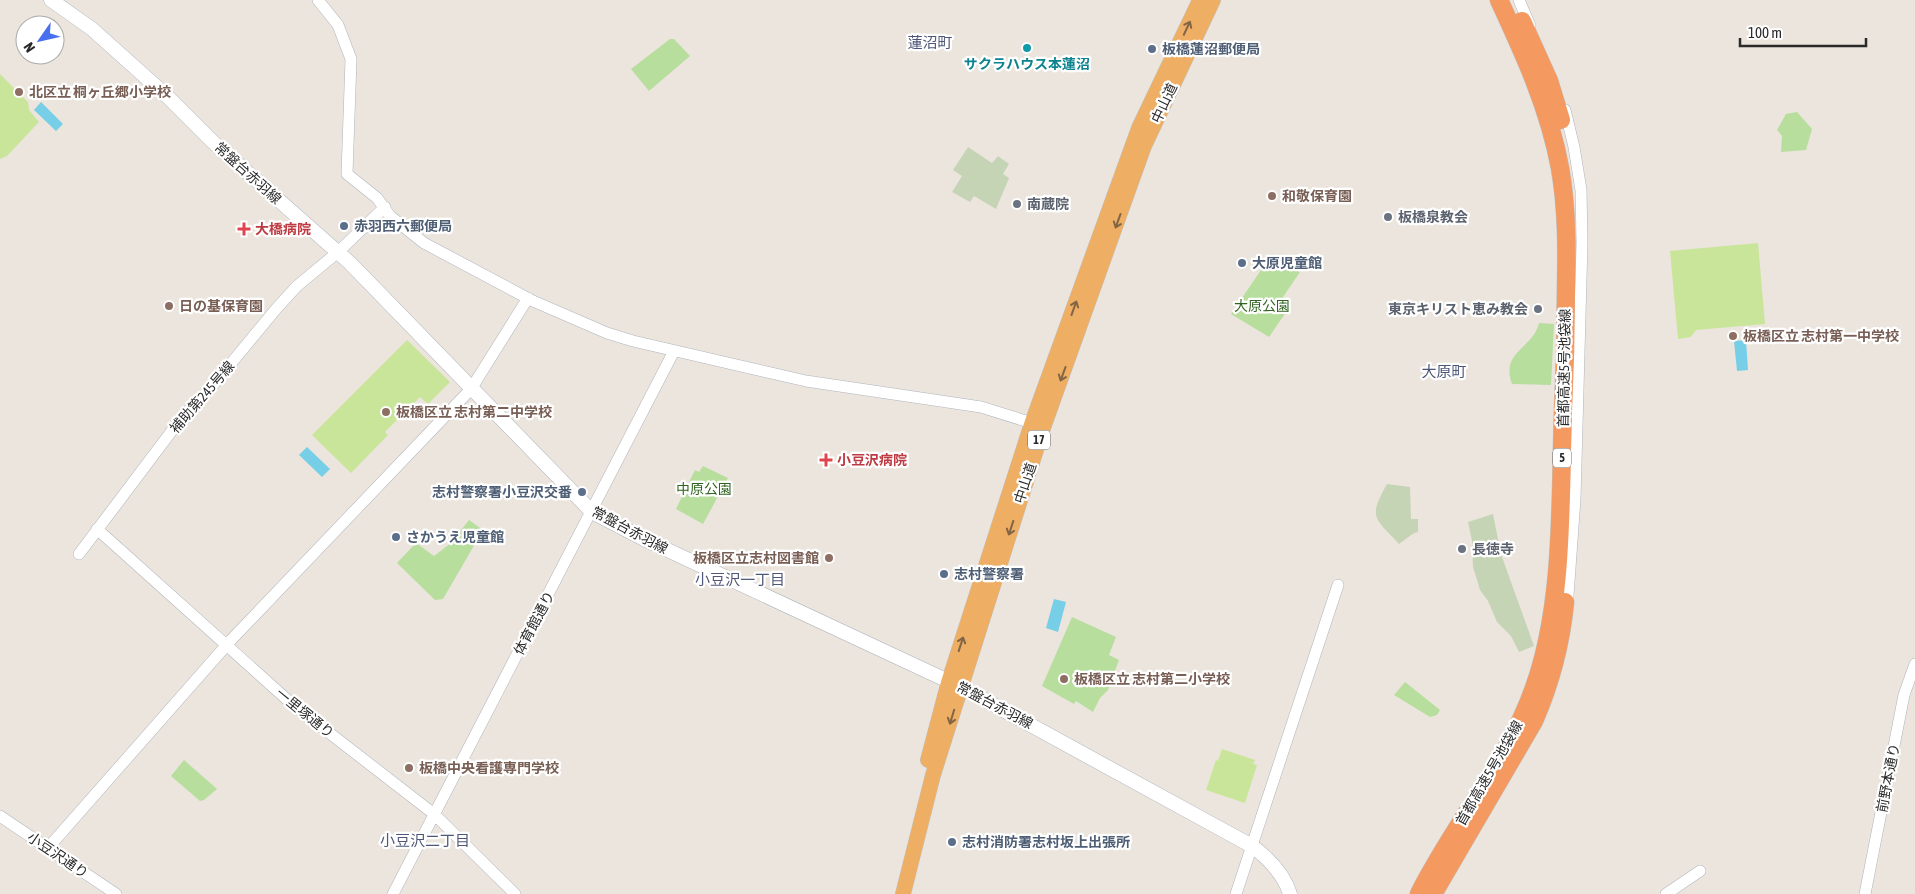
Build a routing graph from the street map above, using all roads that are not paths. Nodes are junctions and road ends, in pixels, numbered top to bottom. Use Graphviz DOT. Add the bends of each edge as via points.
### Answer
graph roads {
  1 [pos="51,0"];
  2 [pos="318,0"];
  3 [pos="1200,0"];
  4 [pos="1213,0"];
  5 [pos="1499,0"];
  6 [pos="1512,0"];
  7 [pos="1519,0"];
  8 [pos="385,207"];
  9 [pos="338,252"];
  10 [pos="528,298"];
  11 [pos="674,351"];
  12 [pos="472,389"];
  13 [pos="1032,424"];
  14 [pos="592,512"];
  15 [pos="97,529"];
  16 [pos="79,554"];
  17 [pos="1338,585"];
  18 [pos="226,645"];
  19 [pos="1915,664"];
  20 [pos="955,684"];
  21 [pos="434,814"];
  22 [pos="0,816"];
  23 [pos="1252,846"];
  24 [pos="48,848"];
  25 [pos="1700,871"];
  26 [pos="116,894"];
  27 [pos="393,894"];
  28 [pos="515,894"];
  29 [pos="892,894"];
  30 [pos="903,894"];
  31 [pos="1236,894"];
  32 [pos="1290,894"];
  33 [pos="1419,894"];
  34 [pos="1433,894"];
  35 [pos="1438,894"];
  36 [pos="1666,894"];
  37 [pos="1865,894"];
  1 -- 9 [label="main road, 常盤台赤羽線" via="92,29 214,143"];
  2 -- 8 [label="street" via="338,25 351,59 347,174"];
  13 -- 3 [label="highway, 中山道 / 17, one-way" via="1139,128"];
  4 -- 20 [label="highway, 中山道 / 17, one-way" via="1144,146"];
  5 -- 33 [label="highway, 首都高速5号池袋線 / 5" via="1547,112 1564,190 1566,351 1554,601 1541,670 1526,707"];
  6 -- 34 [label="highway, 首都高速5号池袋線 / 5" via="1552,91 1565,136 1575,191 1578,243 1576,370 1565,599 1558,652 1534,721"];
  7 -- 35 [label="street" via="1564,104 1581,190 1575,498 1567,612 1557,668 1536,723"];
  8 -- 9 [label="street, 補助第245号線"];
  8 -- 10 [label="street" via="390,216 424,242"];
  9 -- 12 [label="main road, 常盤台赤羽線" via="412,324"];
  9 -- 15 [label="street, 補助第245号線" via="297,286 183,416"];
  10 -- 11 [label="street" via="607,333"];
  10 -- 12 [label="street"];
  11 -- 13 [label="street" via="806,381 981,407"];
  11 -- 14 [label="street, 体育館通り"];
  12 -- 14 [label="main road, 常盤台赤羽線"];
  12 -- 18 [label="street"];
  20 -- 13 [label="highway, 中山道 / 17, one-way"];
  14 -- 20 [label="main road, 常盤台赤羽線"];
  14 -- 21 [label="street, 体育館通り"];
  15 -- 16 [label="street, 補助第245号線"];
  15 -- 18 [label="street, 一里塚通り"];
  17 -- 23 [label="street"];
  18 -- 21 [label="street, 一里塚通り" via="292,704"];
  18 -- 24 [label="street"];
  19 -- 37 [label="street, 前野本通り" via="1904,695"];
  20 -- 23 [label="main road, 常盤台赤羽線"];
  20 -- 29 [label="highway, 中山道 / 17"];
  20 -- 30 [label="highway, 中山道 / 17, one-way"];
  21 -- 27 [label="street, 体育館通り"];
  21 -- 28 [label="street, 一里塚通り"];
  22 -- 24 [label="street, 小豆沢通り"];
  23 -- 31 [label="street"];
  23 -- 32 [label="main road, 常盤台赤羽線" via="1281,875"];
  24 -- 26 [label="street, 小豆沢通り"];
  25 -- 36 [label="street"];
}
